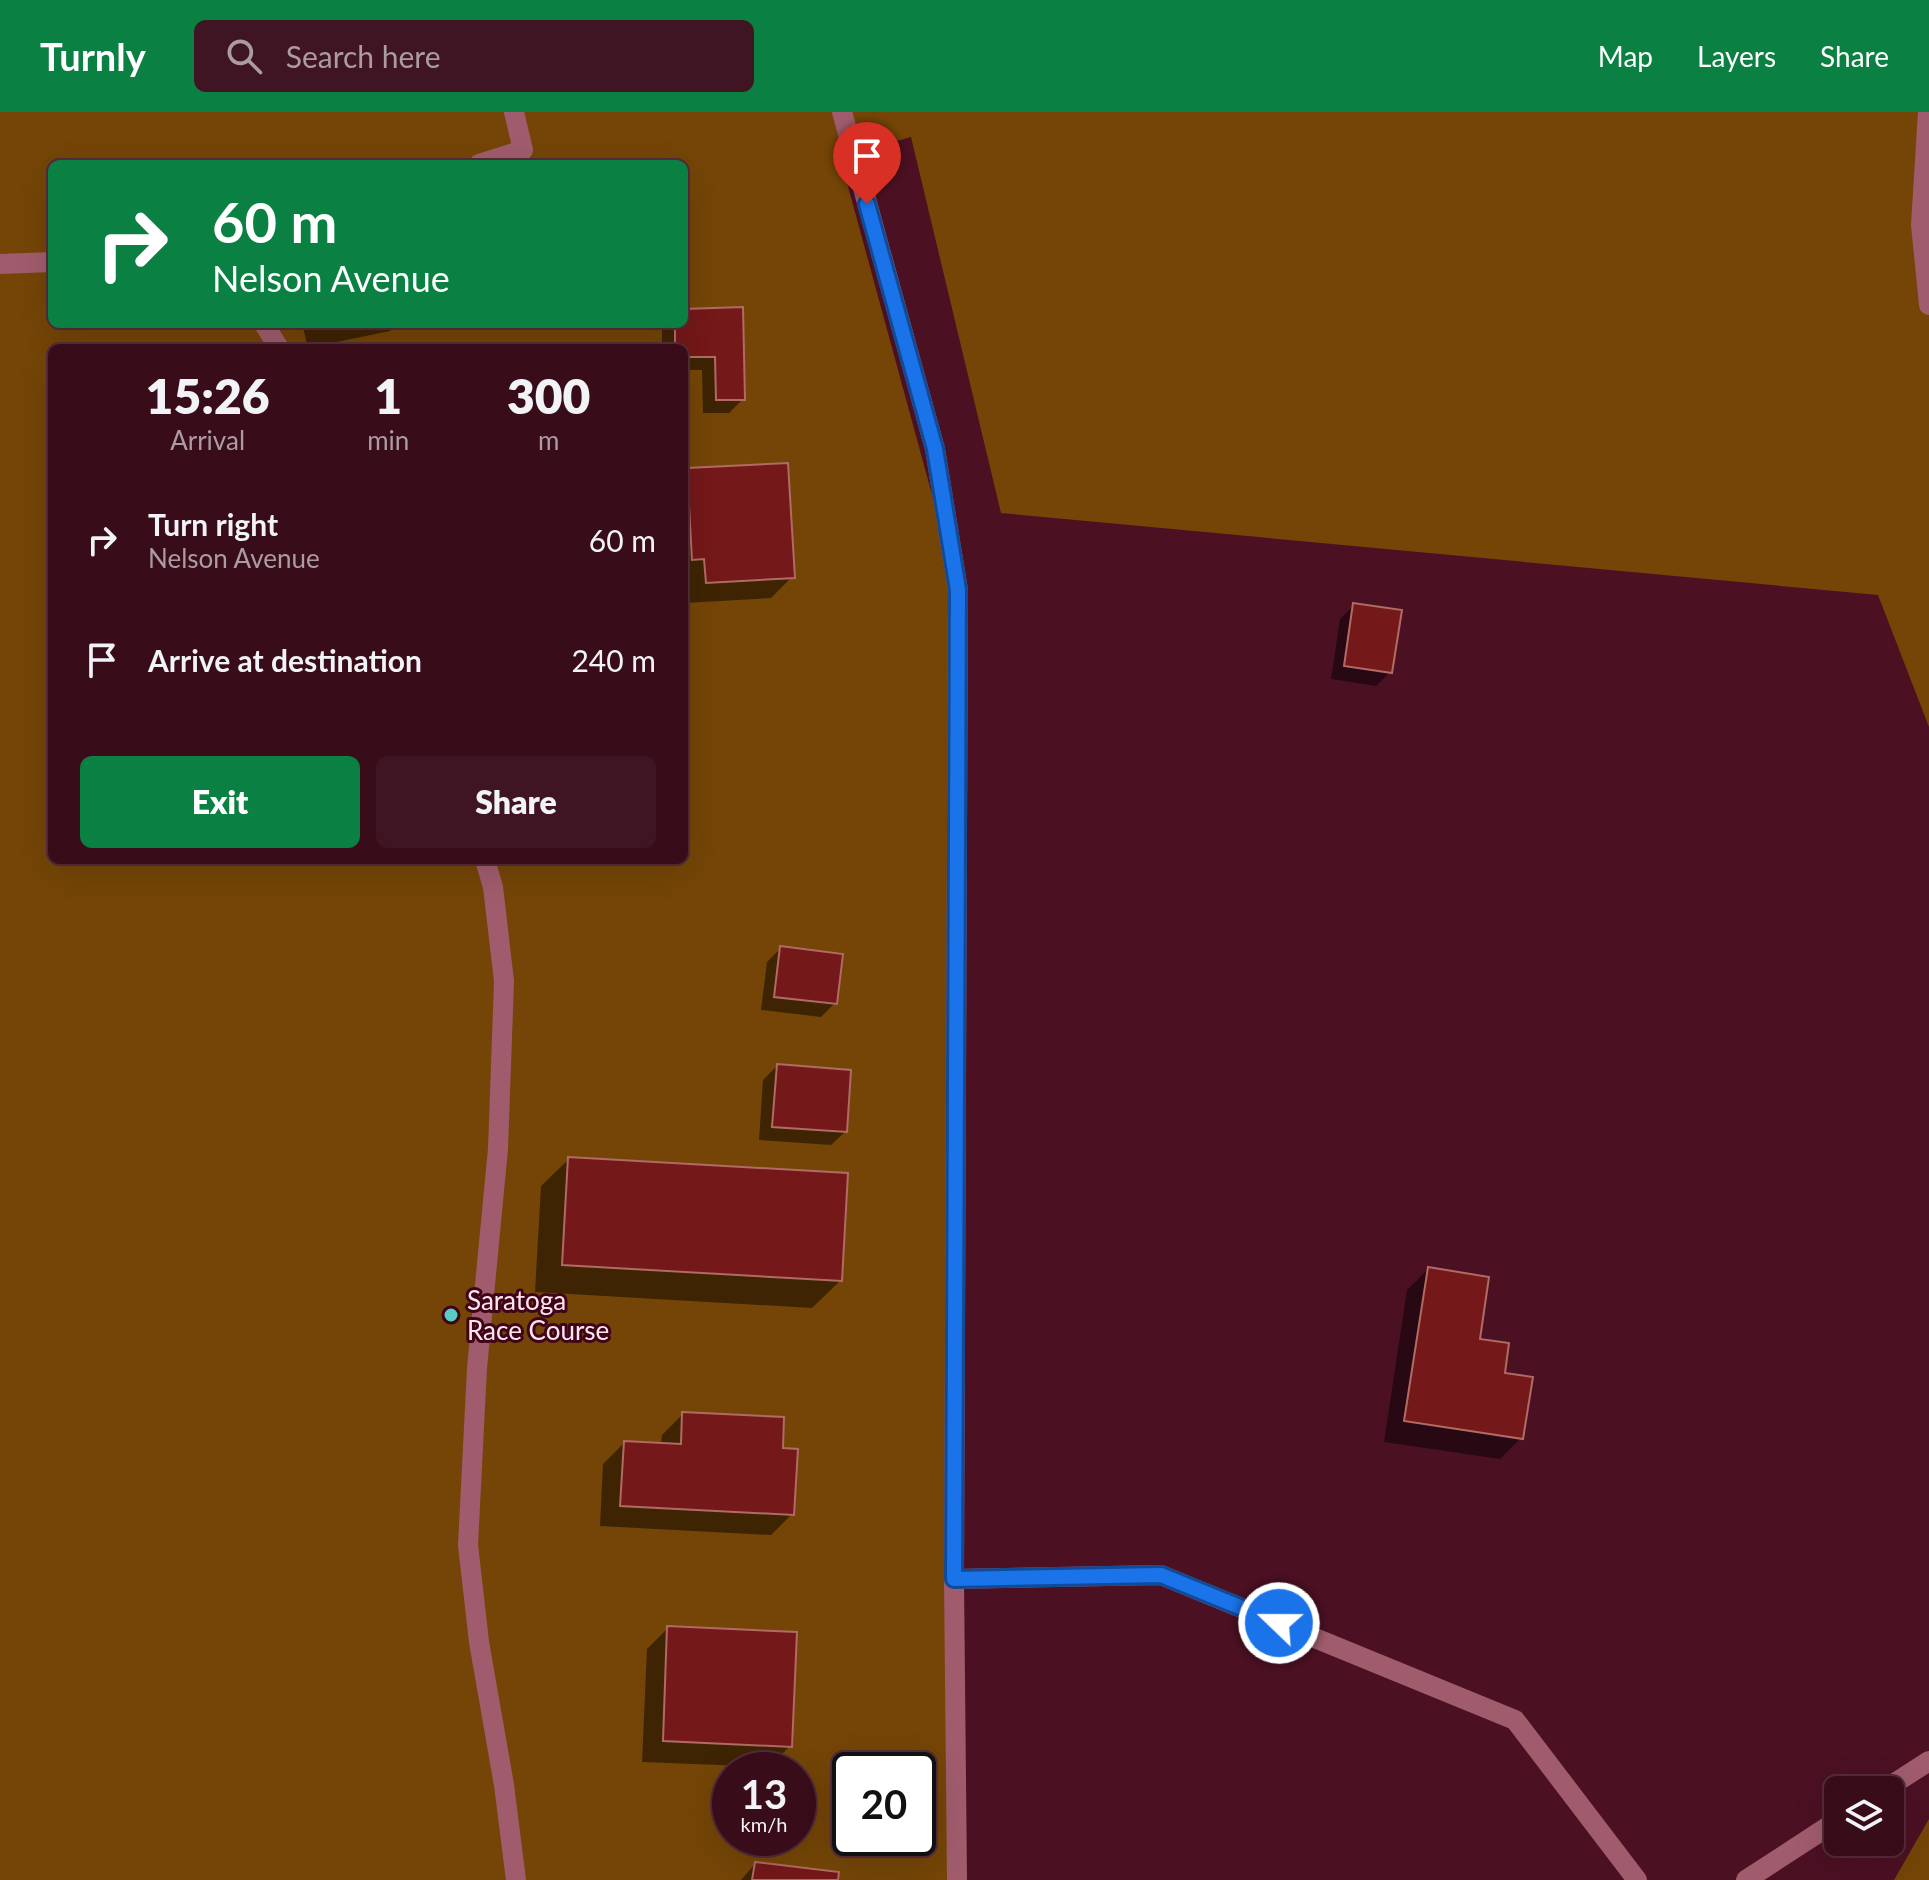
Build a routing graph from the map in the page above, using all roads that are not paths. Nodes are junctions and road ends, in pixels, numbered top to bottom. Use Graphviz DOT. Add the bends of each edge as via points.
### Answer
graph roads {
  1 [pos="514,112"];
  2 [pos="842,112"];
  3 [pos="1928,112"];
  4 [pos="492,160"];
  5 [pos="48,262"];
  6 [pos="0,264"];
  7 [pos="1929,305"];
  8 [pos="486,864"];
  9 [pos="954,1579"];
  10 [pos="1929,1761"];
  11 [pos="1904,1777"];
  12 [pos="1824,1829"];
  13 [pos="516,1880"];
  14 [pos="957,1880"];
  15 [pos="1637,1880"];
  16 [pos="1746,1880"];
  1 -- 4 [label="street" via="523,150"];
  2 -- 9 [label="street" via="935,449 958,590"];
  3 -- 7 [label="street" via="1921,225"];
  5 -- 6 [label="street"];
  8 -- 13 [label="street" via="504,981 498,1149 477,1368 468,1545"];
  9 -- 14 [label="street"];
  9 -- 15 [label="street" via="1161,1575 1515,1720"];
  10 -- 11 [label="street"];
  12 -- 16 [label="street"];
}
